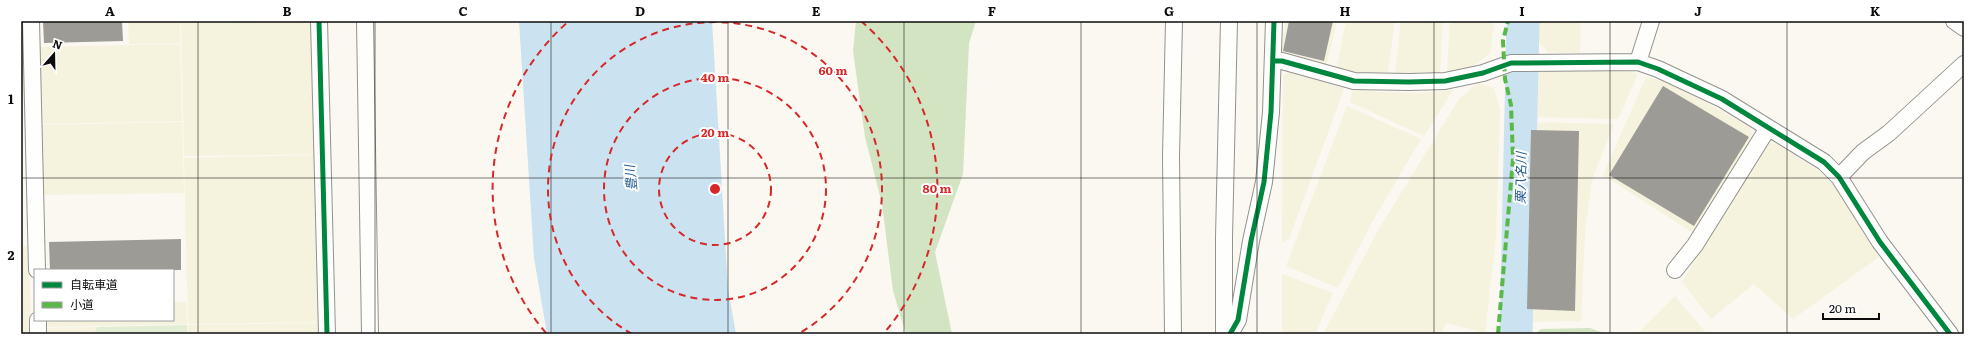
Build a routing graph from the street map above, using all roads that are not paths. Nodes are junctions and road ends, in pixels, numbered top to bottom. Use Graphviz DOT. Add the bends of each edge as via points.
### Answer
graph roads {
  1 [pos="31,21"];
  2 [pos="319,21"];
  3 [pos="365,21"];
  4 [pos="1174,21"];
  5 [pos="1229,21"];
  6 [pos="1274,21"];
  7 [pos="1651,21"];
  8 [pos="1954,21"];
  9 [pos="1964,28"];
  10 [pos="1274,61"];
  11 [pos="1638,62"];
  12 [pos="1964,64"];
  13 [pos="1768,128"];
  14 [pos="1839,177"];
  15 [pos="37,269"];
  16 [pos="1675,270"];
  17 [pos="38,321"];
  18 [pos="38,334"];
  19 [pos="327,334"];
  20 [pos="370,334"];
  21 [pos="1173,334"];
  22 [pos="1224,334"];
  23 [pos="1230,334"];
  24 [pos="1950,334"];
  1 -- 15 [label="street"];
  2 -- 19 [label="street"];
  3 -- 20 [label="street"];
  4 -- 21 [label="street" via="1171,157"];
  5 -- 22 [label="street"];
  6 -- 10 [label="street"];
  7 -- 11 [label="street"];
  8 -- 9 [label="street"];
  10 -- 11 [label="street" via="1354,81 1408,82 1445,81 1483,73 1511,63"];
  10 -- 23 [label="street" via="1264,182 1238,320"];
  11 -- 13 [label="street" via="1722,99"];
  12 -- 14 [label="street" via="1889,133 1863,152"];
  13 -- 14 [label="street" via="1824,162"];
  13 -- 16 [label="street" via="1695,245"];
  14 -- 24 [label="street" via="1880,242"];
  17 -- 18 [label="street"];
}
